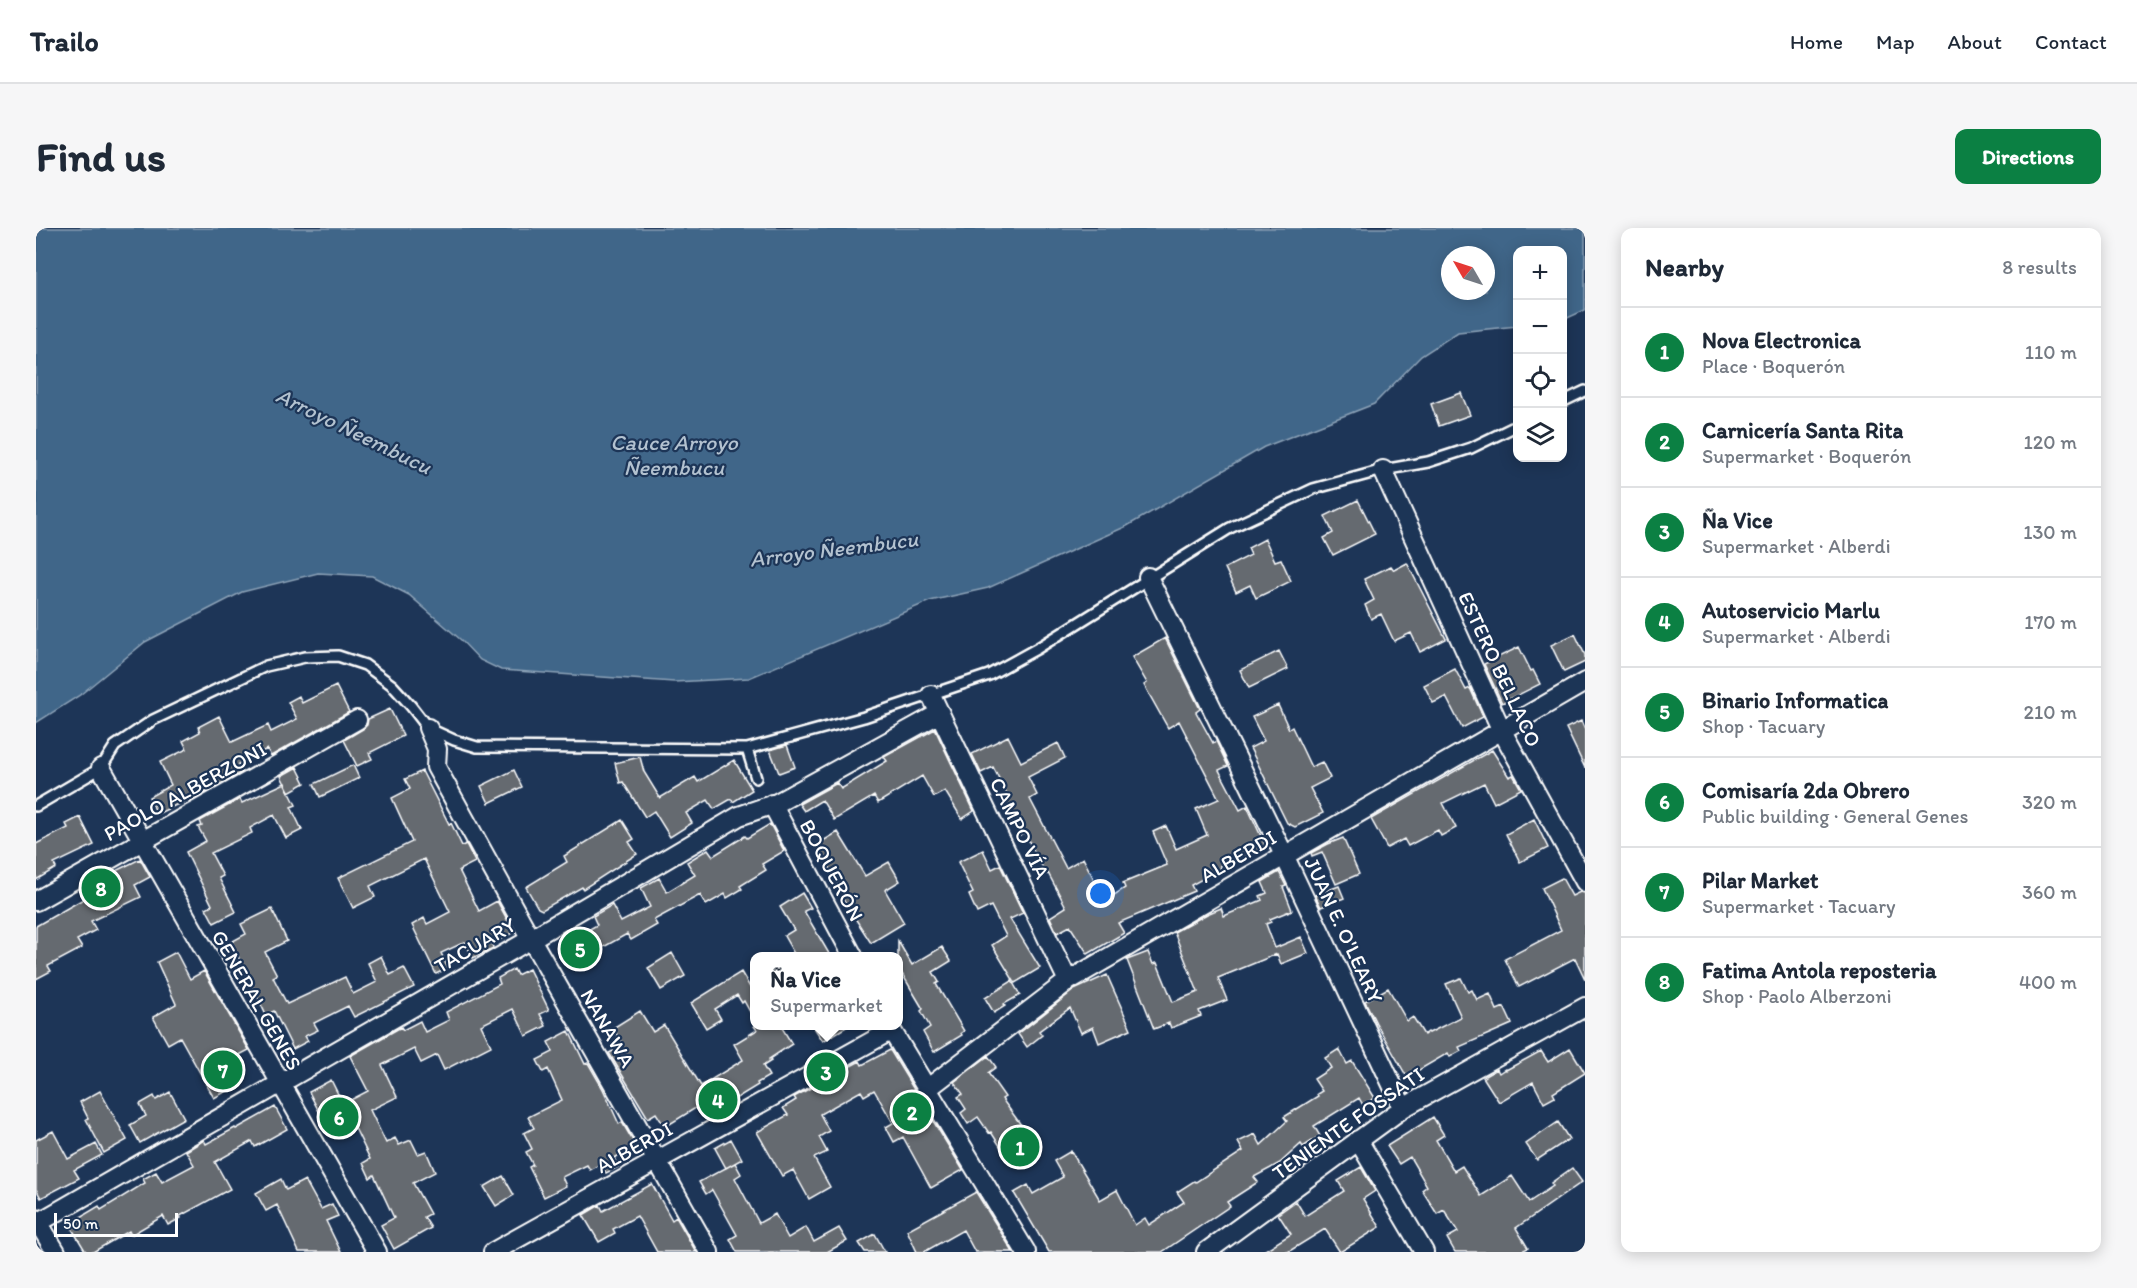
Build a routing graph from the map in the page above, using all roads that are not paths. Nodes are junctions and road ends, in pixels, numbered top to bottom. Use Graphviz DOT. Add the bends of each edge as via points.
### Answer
graph roads {
  1 [pos="1585,391"];
  2 [pos="1567,400"];
  3 [pos="1513,427"];
  4 [pos="1383,470"];
  5 [pos="1148,578"];
  6 [pos="1585,682"];
  7 [pos="931,695"];
  8 [pos="940,713"];
  9 [pos="357,720"];
  10 [pos="428,728"];
  11 [pos="1502,731"];
  12 [pos="747,748"];
  13 [pos="101,768"];
  14 [pos="756,778"];
  15 [pos="772,804"];
  16 [pos="36,806"];
  17 [pos="141,840"];
  18 [pos="1284,855"];
  19 [pos="1585,882"];
  20 [pos="36,901"];
  21 [pos="531,939"];
  22 [pos="850,952"];
  23 [pos="1068,981"];
  24 [pos="1585,1007"];
  25 [pos="886,1030"];
  26 [pos="891,1030"];
  27 [pos="278,1083"];
  28 [pos="927,1089"];
  29 [pos="1403,1107"];
  30 [pos="1358,1140"];
  31 [pos="657,1160"];
  32 [pos="37,1221"];
  33 [pos="56,1252"];
  34 [pos="376,1252"];
  35 [pos="493,1252"];
  36 [pos="709,1252"];
  37 [pos="1026,1252"];
  38 [pos="1206,1252"];
  39 [pos="1424,1252"];
  1 -- 2 [label="lane"];
  3 -- 4 [label="lane" via="1471,448 1428,462"];
  4 -- 5 [label="lane" via="1313,489 1230,528"];
  4 -- 11 [label="street, ESTERO BELLACO"];
  5 -- 7 [label="lane" via="989,675"];
  5 -- 18 [label="street, JUAN E. O'LEARY"];
  6 -- 11 [label="street, ALBERDI"];
  7 -- 8 [label="street, CAMPO VÍA"];
  7 -- 12 [label="lane"];
  8 -- 15 [label="street, TACUARY"];
  8 -- 23 [label="street, CAMPO VÍA"];
  9 -- 17 [label="street, PAOLO ALBERZONI"];
  10 -- 12 [label="lane" via="477,747"];
  10 -- 13 [label="lane" via="392,685 365,665 338,656 305,657 266,666 153,720 115,747"];
  10 -- 21 [label="street, NANAWA" via="437,749 436,767"];
  11 -- 18 [label="street, ALBERDI"];
  11 -- 19 [label="street, ESTERO BELLACO"];
  12 -- 14 [label="lane"];
  13 -- 16 [label="lane"];
  13 -- 17 [label="street, GENERAL GENES"];
  15 -- 21 [label="street, TACUARY" via="740,816"];
  15 -- 22 [label="street, BOQUERÓN"];
  17 -- 20 [label="street, PAOLO ALBERZONI"];
  17 -- 27 [label="street, GENERAL GENES"];
  18 -- 23 [label="street, ALBERDI"];
  18 -- 29 [label="street, JUAN E. O'LEARY"];
  21 -- 27 [label="street, TACUARY"];
  21 -- 31 [label="street, NANAWA"];
  23 -- 28 [label="street, ALBERDI"];
  24 -- 29 [label="street, TENIENTE FOSSATI"];
  25 -- 31 [label="street, ALBERDI"];
  26 -- 28 [label="street"];
  27 -- 32 [label="street, TACUARY"];
  27 -- 34 [label="street, GENERAL GENES"];
  28 -- 37 [label="street"];
  29 -- 30 [label="street, TENIENTE FOSSATI"];
  30 -- 38 [label="street, TENIENTE FOSSATI"];
  30 -- 39 [label="street"];
  31 -- 35 [label="street, ALBERDI"];
  31 -- 36 [label="street, NANAWA"];
  32 -- 33 [label="street"];
}
